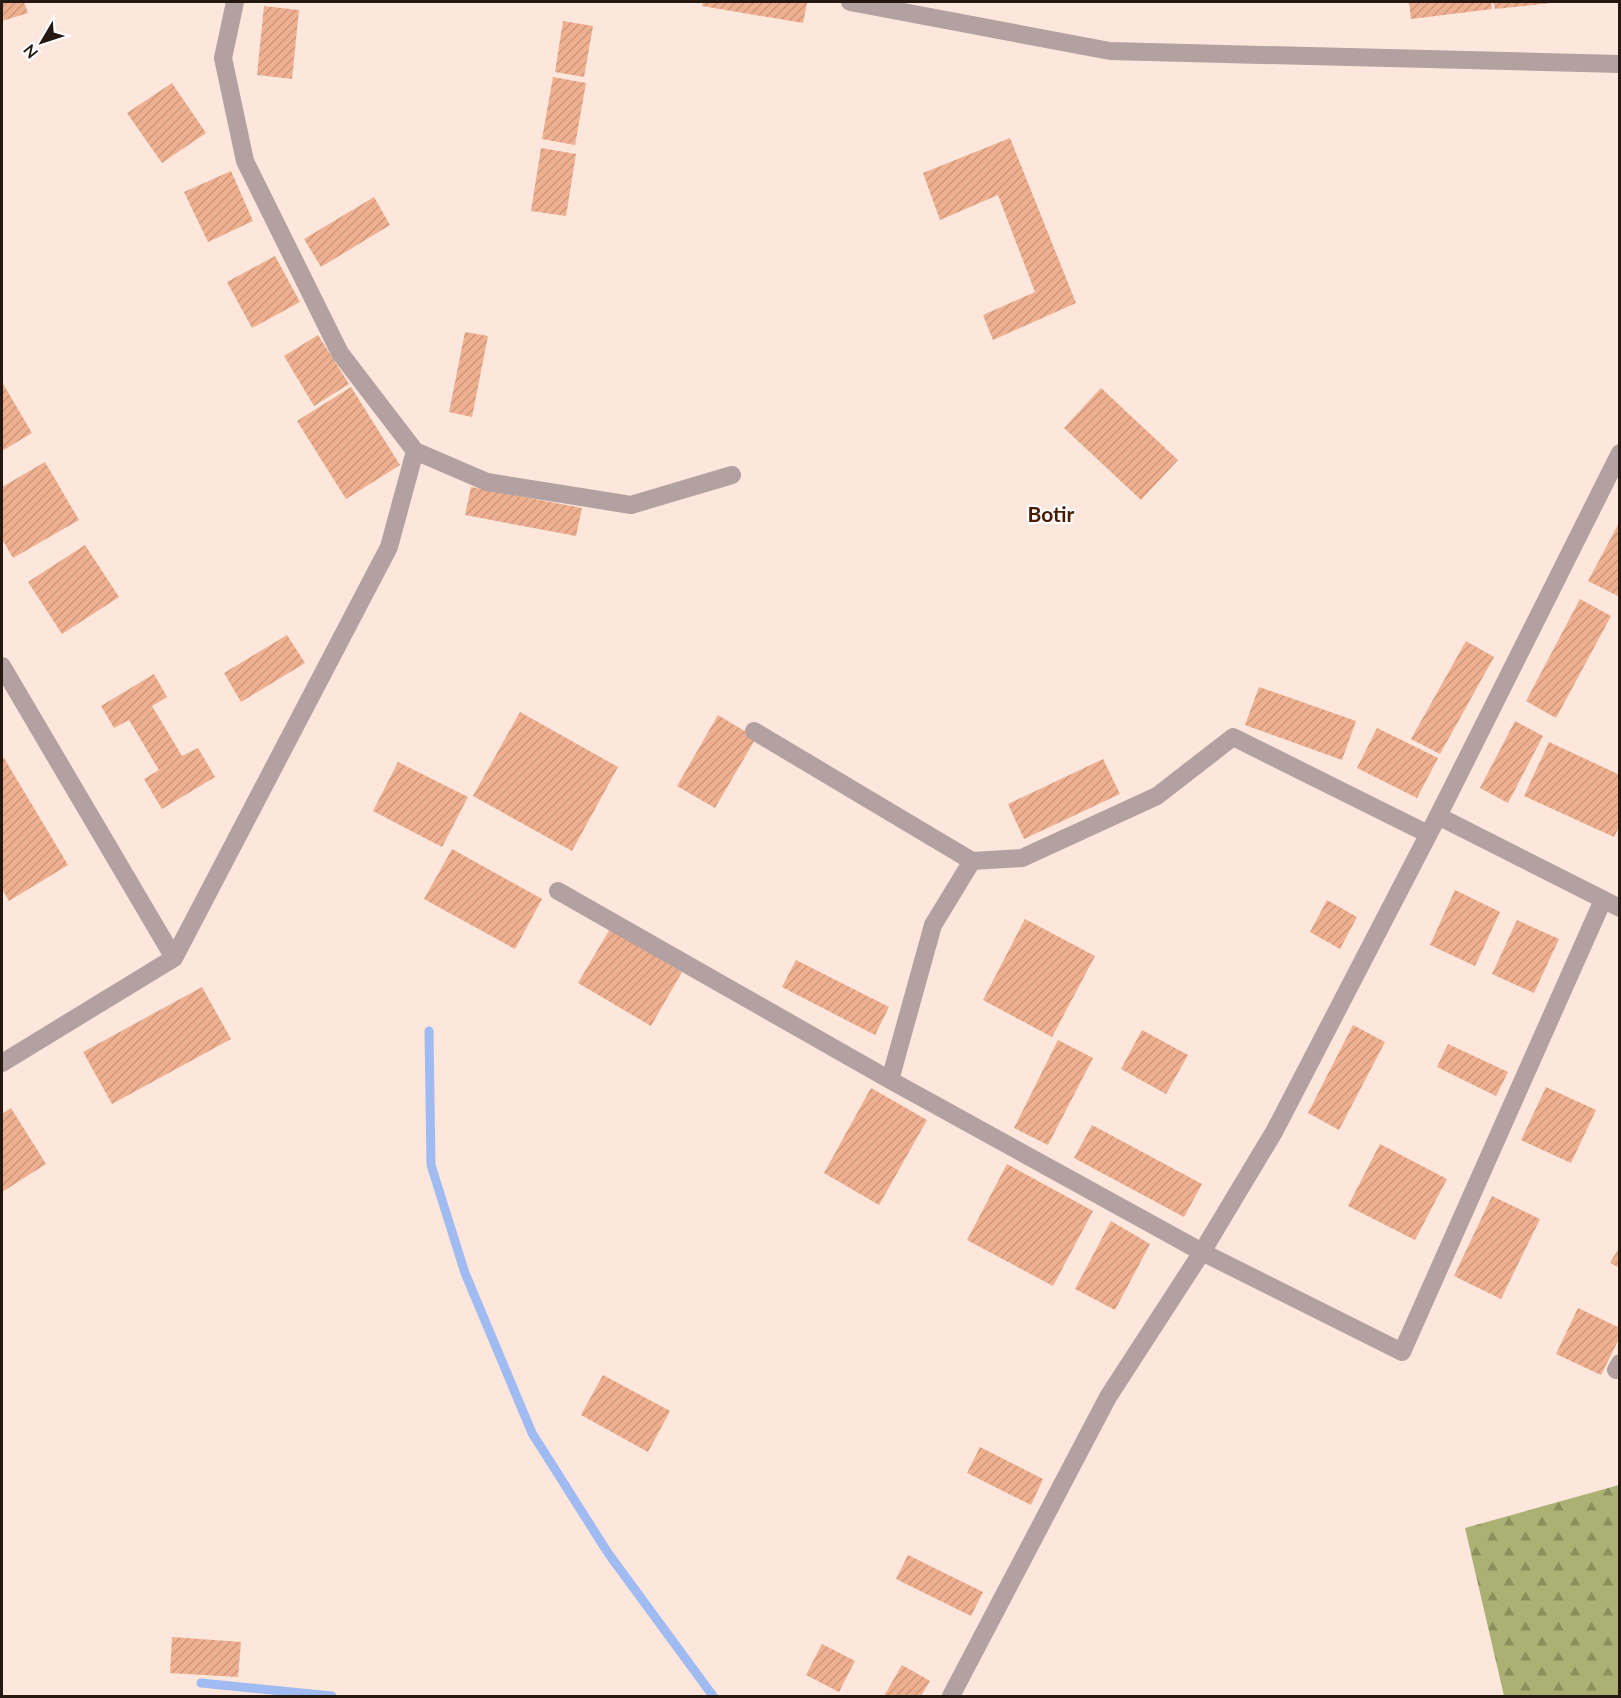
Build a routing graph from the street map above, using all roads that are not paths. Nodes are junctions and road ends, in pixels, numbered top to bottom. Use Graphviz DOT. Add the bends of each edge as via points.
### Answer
graph roads {
  1 [pos="235,2"];
  2 [pos="850,2"];
  3 [pos="1620,64"];
  4 [pos="415,451"];
  5 [pos="1620,453"];
  6 [pos="732,475"];
  7 [pos="2,666"];
  8 [pos="754,731"];
  9 [pos="1438,816"];
  10 [pos="1428,834"];
  11 [pos="972,861"];
  12 [pos="558,891"];
  13 [pos="1603,900"];
  14 [pos="1620,908"];
  15 [pos="174,958"];
  16 [pos="2,1063"];
  17 [pos="890,1080"];
  18 [pos="1202,1252"];
  19 [pos="951,1696"];
  1 -- 4 [label="street" via="223,58 245,161 340,353"];
  2 -- 3 [label="street" via="1110,51"];
  4 -- 6 [label="street" via="487,482 631,506"];
  4 -- 15 [label="street" via="389,547"];
  5 -- 9 [label="street"];
  7 -- 15 [label="street"];
  8 -- 11 [label="street"];
  9 -- 10 [label="street"];
  9 -- 13 [label="street"];
  10 -- 11 [label="street" via="1233,737 1157,796 1022,858"];
  10 -- 18 [label="street" via="1274,1132"];
  11 -- 17 [label="street" via="933,925"];
  12 -- 17 [label="street"];
  13 -- 14 [label="street"];
  13 -- 18 [label="street" via="1402,1352"];
  15 -- 16 [label="street"];
  17 -- 18 [label="street"];
  18 -- 19 [label="street" via="1107,1397"];
}
